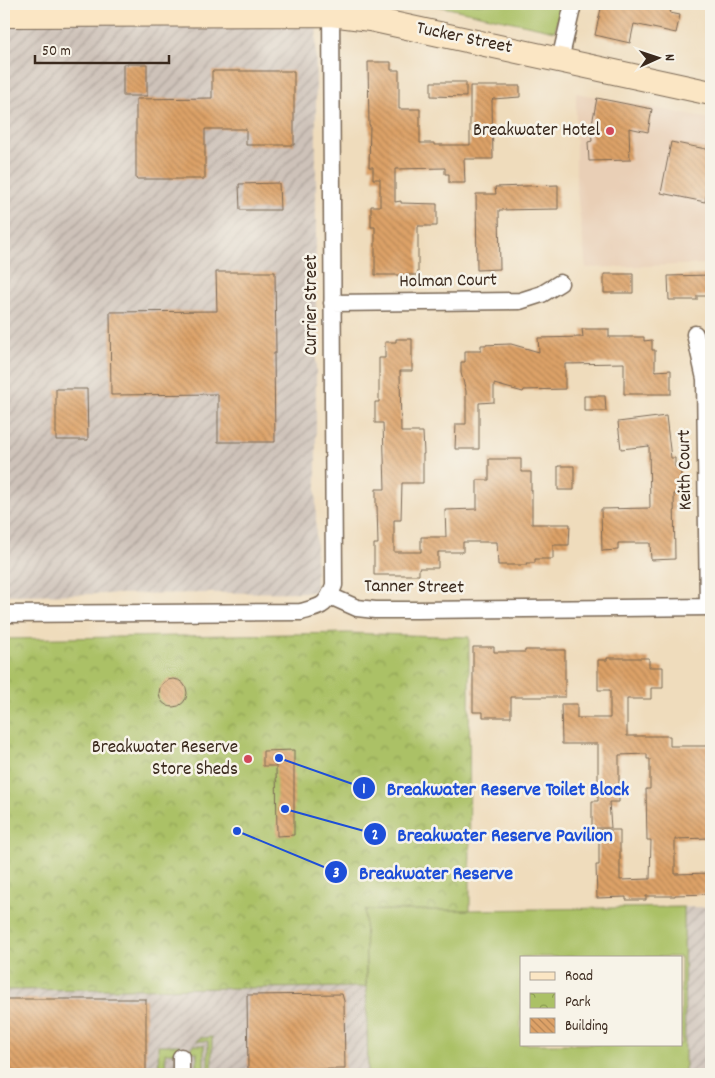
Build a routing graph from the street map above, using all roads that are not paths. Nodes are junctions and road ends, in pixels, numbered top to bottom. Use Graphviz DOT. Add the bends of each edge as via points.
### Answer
graph roads {
  1 [pos="573,4"];
  2 [pos="331,9"];
  3 [pos="4,15"];
  4 [pos="560,60"];
  5 [pos="711,93"];
  6 [pos="560,283"];
  7 [pos="332,303"];
  8 [pos="695,334"];
  9 [pos="330,596"];
  10 [pos="710,607"];
  11 [pos="4,614"];
  12 [pos="181,1057"];
  13 [pos="181,1074"];
  1 -- 4 [label="street"];
  2 -- 3 [label="street, Tucker Street"];
  2 -- 4 [label="street, Tucker Street"];
  2 -- 7 [label="street, Currier Street"];
  4 -- 5 [label="street, Tucker Street"];
  6 -- 7 [label="street, Holman Court" via="542,294 520,301"];
  7 -- 9 [label="street, Currier Street" via="334,585"];
  8 -- 10 [label="street, Keith Court" via="705,379"];
  9 -- 10 [label="street, Tanner Street" via="357,608 375,610"];
  9 -- 11 [label="street" via="322,606 301,612"];
  12 -- 13 [label="street"];
}
